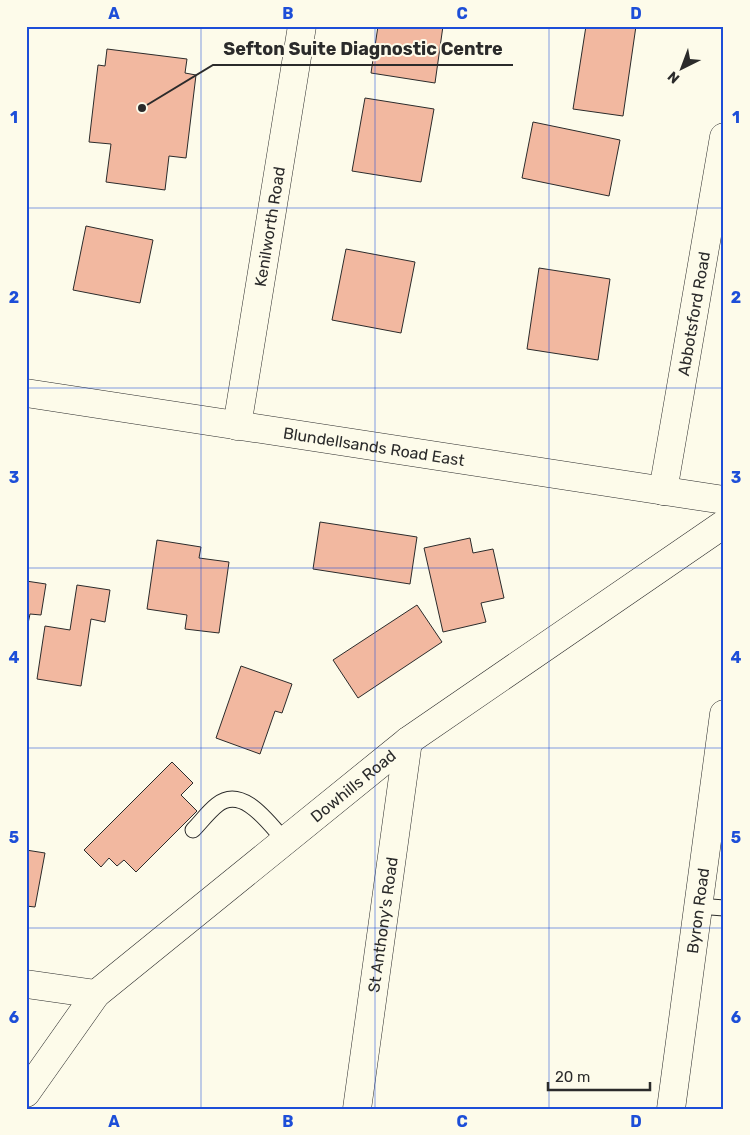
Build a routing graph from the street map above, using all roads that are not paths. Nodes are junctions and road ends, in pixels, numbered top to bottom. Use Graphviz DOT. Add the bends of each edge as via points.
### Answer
graph roads {
  1 [pos="302,26"];
  2 [pos="724,137"];
  3 [pos="26,393"];
  4 [pos="237,426"];
  5 [pos="663,491"];
  6 [pos="724,500"];
  7 [pos="724,524"];
  8 [pos="724,714"];
  9 [pos="408,741"];
  10 [pos="193,830"];
  11 [pos="285,841"];
  12 [pos="711,907"];
  13 [pos="26,984"];
  14 [pos="96,994"];
  15 [pos="26,1093"];
  16 [pos="357,1109"];
  17 [pos="671,1109"];
  1 -- 4 [label="street, Kenilworth Road"];
  2 -- 5 [label="street, Abbotsford Road"];
  3 -- 4 [label="street, Blundellsands Road East"];
  4 -- 5 [label="street, Blundellsands Road East"];
  5 -- 6 [label="street, Blundellsands Road East"];
  7 -- 9 [label="street, Dowhills Road"];
  8 -- 12 [label="street, Byron Road"];
  9 -- 11 [label="street, Dowhills Road"];
  9 -- 16 [label="street, St Anthony's Road"];
  10 -- 11 [label="lane" via="218,803 235,799 253,806"];
  11 -- 14 [label="street, Dowhills Road"];
  12 -- 17 [label="street, Byron Road"];
  13 -- 14 [label="street"];
  14 -- 15 [label="street, Dowhills Road"];
}
